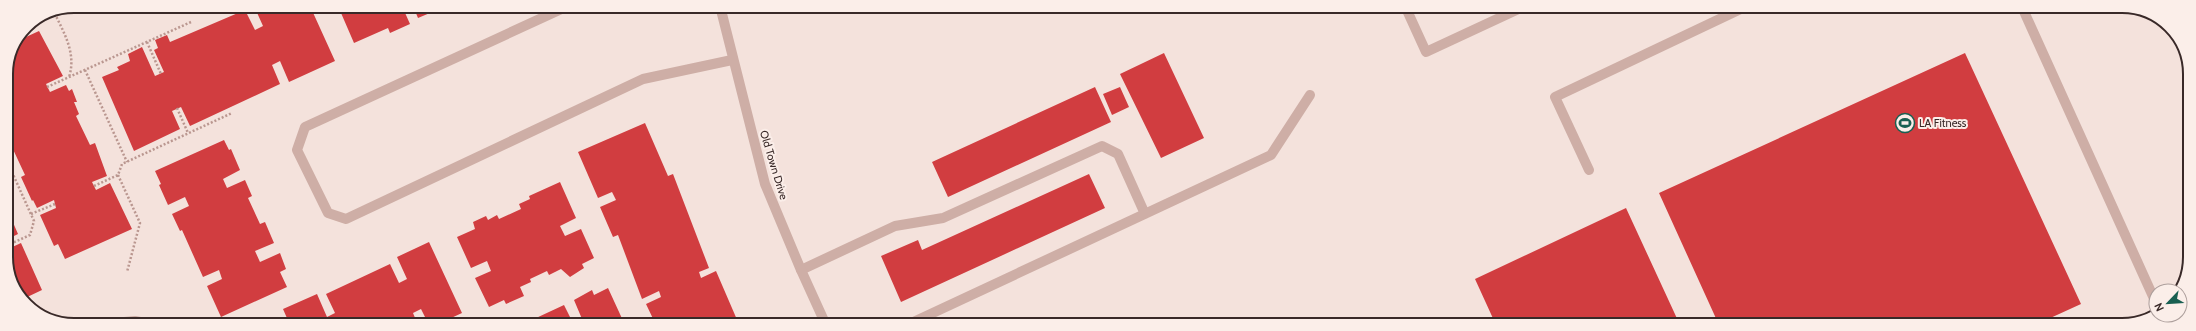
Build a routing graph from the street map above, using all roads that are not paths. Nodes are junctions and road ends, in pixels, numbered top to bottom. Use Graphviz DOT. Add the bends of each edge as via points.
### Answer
graph roads {
  1 [pos="553,13"];
  2 [pos="722,13"];
  3 [pos="1408,13"];
  4 [pos="1509,13"];
  5 [pos="1732,13"];
  6 [pos="2025,13"];
  7 [pos="732,60"];
  8 [pos="1310,95"];
  9 [pos="1589,170"];
  10 [pos="1145,214"];
  11 [pos="800,270"];
  12 [pos="2148,285"];
  13 [pos="823,318"];
  14 [pos="922,318"];
  1 -- 7 [label="street" via="305,127 298,150 328,213 346,219 643,79"];
  2 -- 7 [label="street, Old Town Drive"];
  3 -- 4 [label="street" via="1426,52"];
  5 -- 9 [label="street" via="1555,97"];
  6 -- 12 [label="street"];
  7 -- 11 [label="street, Old Town Drive" via="765,184"];
  8 -- 10 [label="street" via="1272,155"];
  10 -- 11 [label="street" via="1118,154 1102,146 943,218 895,226"];
  10 -- 14 [label="street"];
  11 -- 13 [label="street, Old Town Drive"];
}
